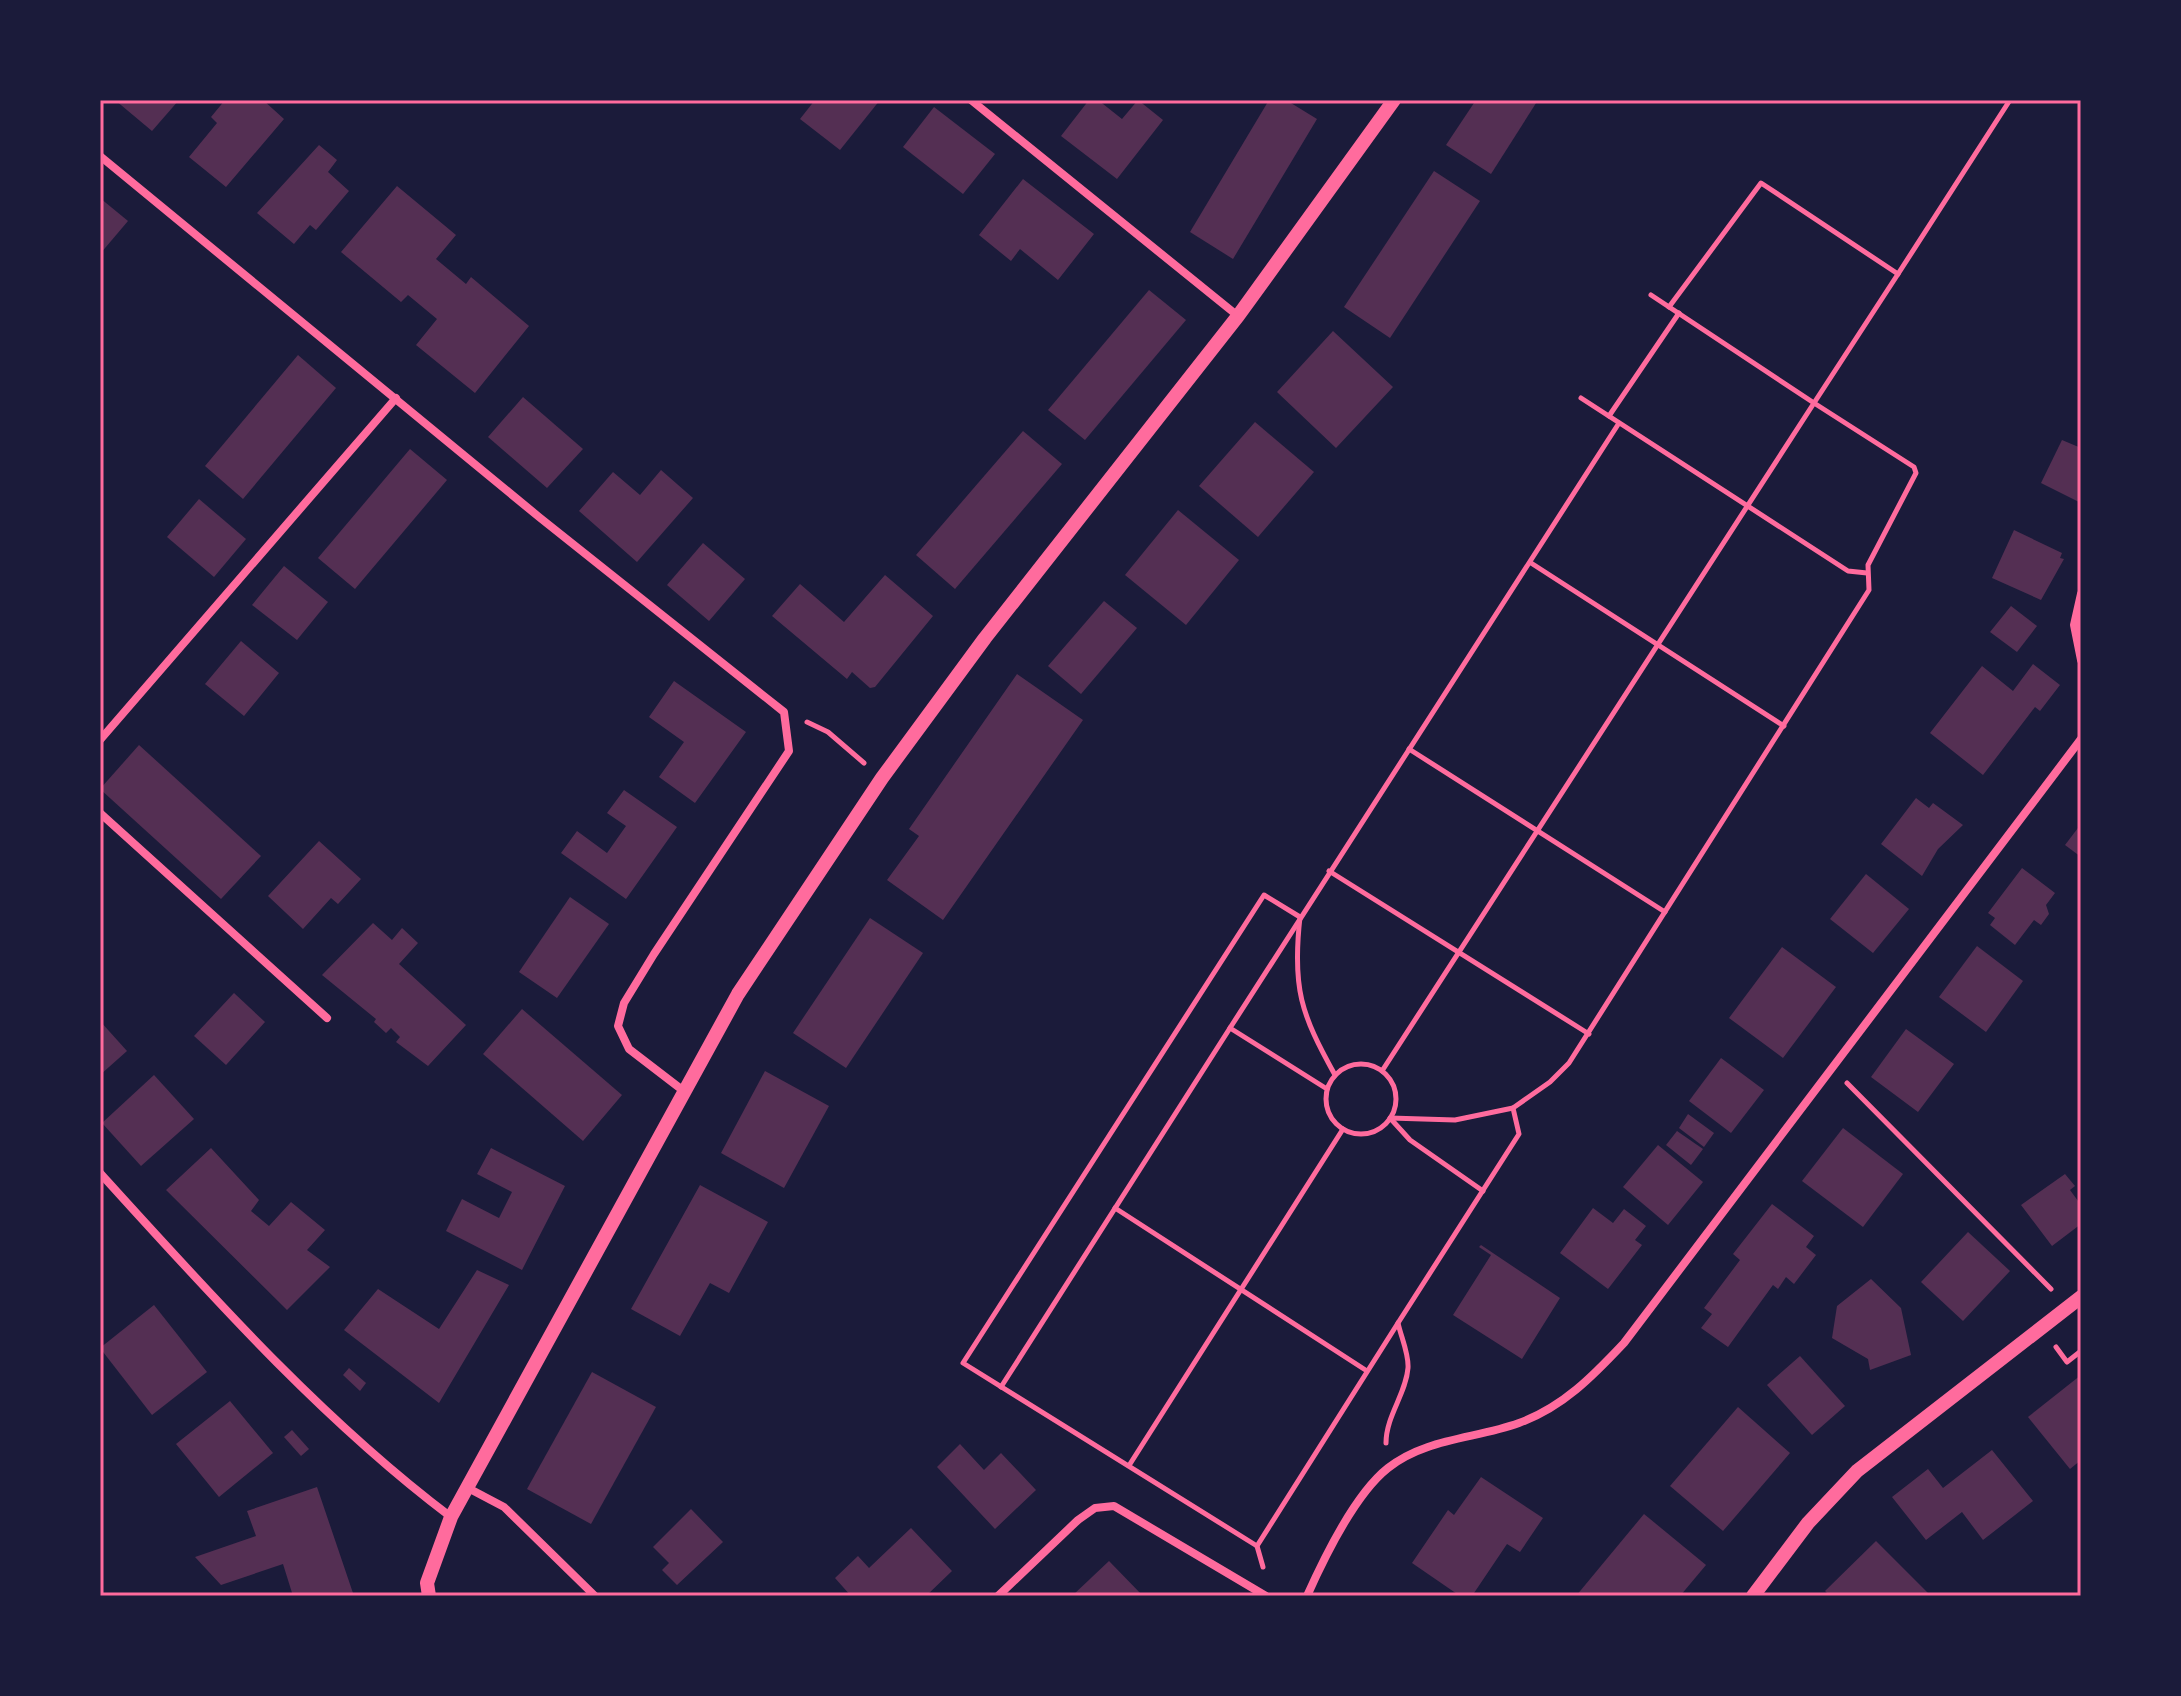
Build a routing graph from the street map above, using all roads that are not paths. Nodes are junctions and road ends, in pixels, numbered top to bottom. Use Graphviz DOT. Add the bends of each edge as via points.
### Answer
graph roads {
  1 [pos="971,100"];
  2 [pos="1394,100"];
  3 [pos="100,156"];
  4 [pos="1238,316"];
  5 [pos="396,398"];
  6 [pos="2081,594"];
  7 [pos="2081,660"];
  8 [pos="2081,739"];
  9 [pos="100,740"];
  10 [pos="100,813"];
  11 [pos="327,1018"];
  12 [pos="685,1092"];
  13 [pos="100,1173"];
  14 [pos="2075,1302"];
  15 [pos="468,1488"];
  16 [pos="451,1517"];
  17 [pos="429,1596"];
  18 [pos="595,1596"];
  19 [pos="998,1596"];
  20 [pos="1266,1596"];
  21 [pos="1307,1596"];
  22 [pos="1753,1596"];
  1 -- 4 [label="street"];
  2 -- 4 [label="street"];
  3 -- 5 [label="street"];
  4 -- 12 [label="street" via="882,778 738,994"];
  5 -- 9 [label="street"];
  5 -- 12 [label="street" via="784,712 789,751 654,954 621,1014 618,1026 629,1049"];
  6 -- 7 [label="street" via="2074,625"];
  8 -- 21 [label="street" via="1624,1343 1592,1378 1553,1408 1517,1424 1423,1448 1387,1468 1363,1497"];
  10 -- 11 [label="street"];
  12 -- 15 [label="street"];
  13 -- 16 [label="street" via="386,1468"];
  14 -- 22 [label="street" via="1857,1471 1808,1523"];
  15 -- 16 [label="street"];
  15 -- 18 [label="street" via="504,1507"];
  16 -- 17 [label="street" via="427,1583"];
  19 -- 20 [label="street" via="1078,1520 1095,1508 1114,1506"];
}
